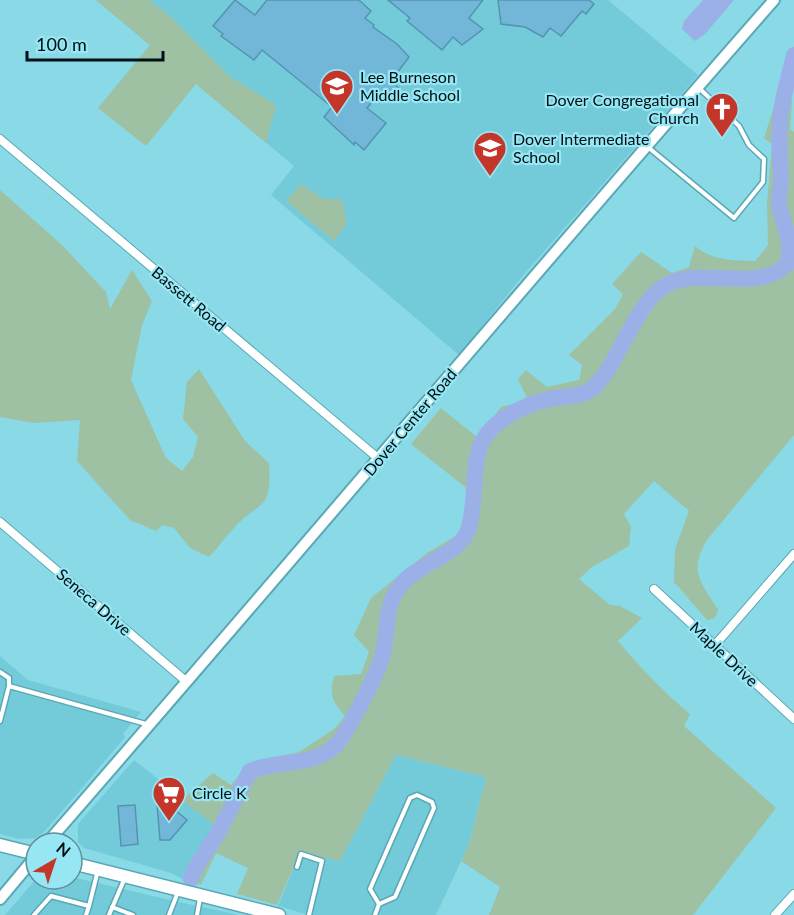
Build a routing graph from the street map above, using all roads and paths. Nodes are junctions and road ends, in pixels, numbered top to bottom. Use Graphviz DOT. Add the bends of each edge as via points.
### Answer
graph roads {
  1 [pos="774,0"];
  2 [pos="697,87"];
  3 [pos="0,139"];
  4 [pos="645,146"];
  5 [pos="379,459"];
  6 [pos="0,522"];
  7 [pos="794,554"];
  8 [pos="654,589"];
  9 [pos="715,645"];
  10 [pos="0,672"];
  11 [pos="187,682"];
  12 [pos="9,686"];
  13 [pos="794,718"];
  14 [pos="0,721"];
  15 [pos="150,725"];
  16 [pos="57,831"];
  17 [pos="0,845"];
  18 [pos="24,852"];
  19 [pos="84,866"];
  20 [pos="297,867"];
  21 [pos="98,869"];
  22 [pos="24,870"];
  23 [pos="125,876"];
  24 [pos="179,889"];
  25 [pos="200,894"];
  26 [pos="794,894"];
  27 [pos="0,899"];
  28 [pos="379,904"];
  29 [pos="88,906"];
  30 [pos="112,907"];
  31 [pos="242,910"];
  32 [pos="34,915"];
  33 [pos="86,915"];
  34 [pos="109,915"];
  35 [pos="132,915"];
  36 [pos="169,915"];
  37 [pos="197,915"];
  38 [pos="279,915"];
  39 [pos="309,915"];
  40 [pos="375,915"];
  41 [pos="775,915"];
  1 -- 2 [label="street, Dover Center Road"];
  2 -- 4 [label="street, Dover Center Road"];
  2 -- 4 [label="lane" via="740,126 749,145 764,159 763,182 734,218"];
  3 -- 5 [label="street, Bassett Road"];
  4 -- 5 [label="street, Dover Center Road"];
  5 -- 11 [label="street, Dover Center Road"];
  6 -- 11 [label="street, Seneca Drive"];
  7 -- 9 [label="street"];
  8 -- 9 [label="street, Maple Drive"];
  9 -- 13 [label="street, Maple Drive"];
  10 -- 12 [label="lane" via="9,678"];
  11 -- 15 [label="street, Dover Center Road"];
  12 -- 14 [label="lane"];
  12 -- 15 [label="lane"];
  15 -- 16 [label="street, Dover Center Road"];
  17 -- 18 [label="main road"];
  19 -- 21 [label="main road"];
  20 -- 39 [label="lane" via="301,854 322,861"];
  21 -- 23 [label="main road"];
  21 -- 29 [label="lane"];
  22 -- 27 [label="street"];
  23 -- 24 [label="main road"];
  23 -- 30 [label="lane"];
  24 -- 25 [label="main road"];
  24 -- 36 [label="lane"];
  25 -- 31 [label="main road"];
  25 -- 37 [label="lane"];
  26 -- 41 [label="street"];
  28 -- 28 [label="lane" via="370,889 410,798 417,795 432,802 434,808 395,897"];
  28 -- 40 [label="lane"];
  29 -- 32 [label="lane" via="51,896"];
  29 -- 33 [label="lane"];
  30 -- 34 [label="lane"];
  30 -- 35 [label="lane"];
  31 -- 38 [label="main road"];
}
